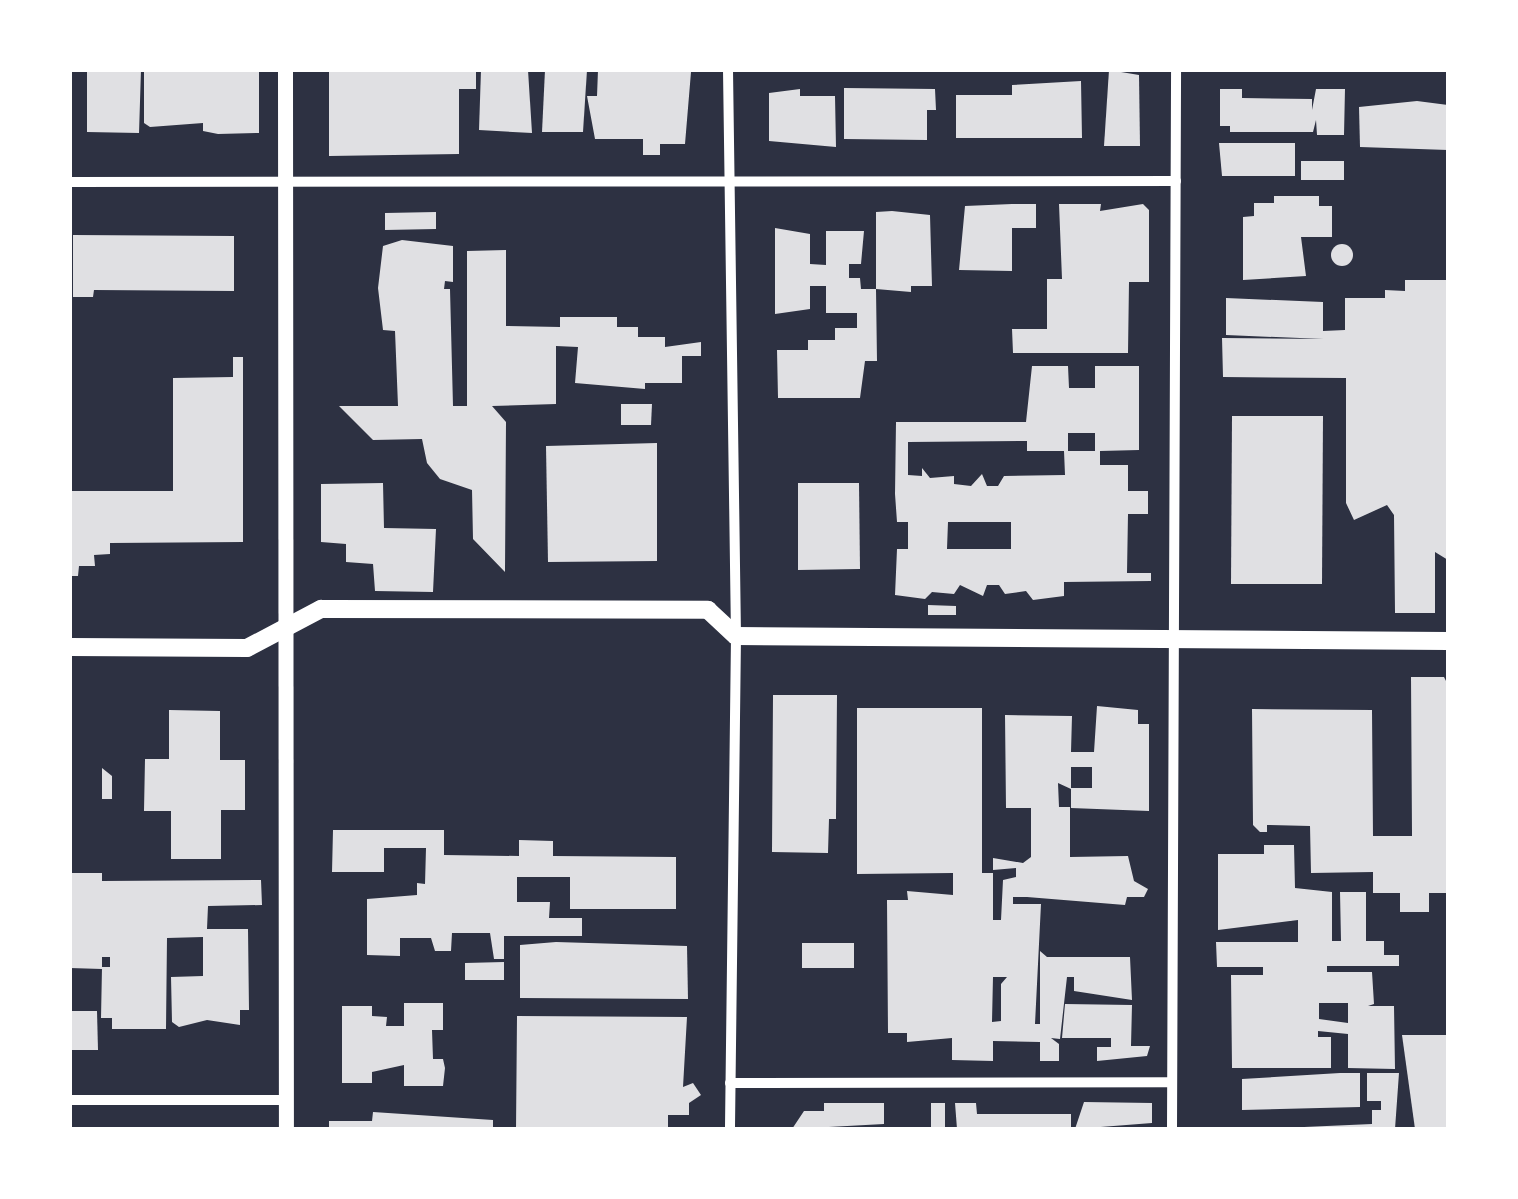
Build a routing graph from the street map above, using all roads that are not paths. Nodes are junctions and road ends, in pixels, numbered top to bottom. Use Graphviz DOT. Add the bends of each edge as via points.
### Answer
graph roads {
  1 [pos="285,70"];
  2 [pos="728,70"];
  3 [pos="1176,70"];
  4 [pos="728,180"];
  5 [pos="285,181"];
  6 [pos="1176,181"];
  7 [pos="70,182"];
  8 [pos="288,628"];
  9 [pos="736,636"];
  10 [pos="1178,641"];
  11 [pos="1448,641"];
  12 [pos="70,647"];
  13 [pos="1172,1082"];
  14 [pos="730,1083"];
  15 [pos="70,1100"];
  16 [pos="286,1100"];
  17 [pos="286,1129"];
  18 [pos="730,1129"];
  19 [pos="1172,1129"];
  1 -- 5 [label="street"];
  2 -- 4 [label="street"];
  3 -- 6 [label="street"];
  4 -- 5 [label="street"];
  4 -- 6 [label="street"];
  4 -- 9 [label="street"];
  5 -- 7 [label="street"];
  5 -- 8 [label="street"];
  6 -- 10 [label="street"];
  8 -- 9 [label="main road" via="320,609 708,610"];
  8 -- 12 [label="main road" via="247,648"];
  8 -- 16 [label="street"];
  9 -- 10 [label="main road"];
  9 -- 14 [label="street"];
  10 -- 11 [label="main road"];
  10 -- 13 [label="street"];
  13 -- 14 [label="street"];
  13 -- 19 [label="street"];
  14 -- 18 [label="street"];
  15 -- 16 [label="street"];
  16 -- 17 [label="street"];
}
